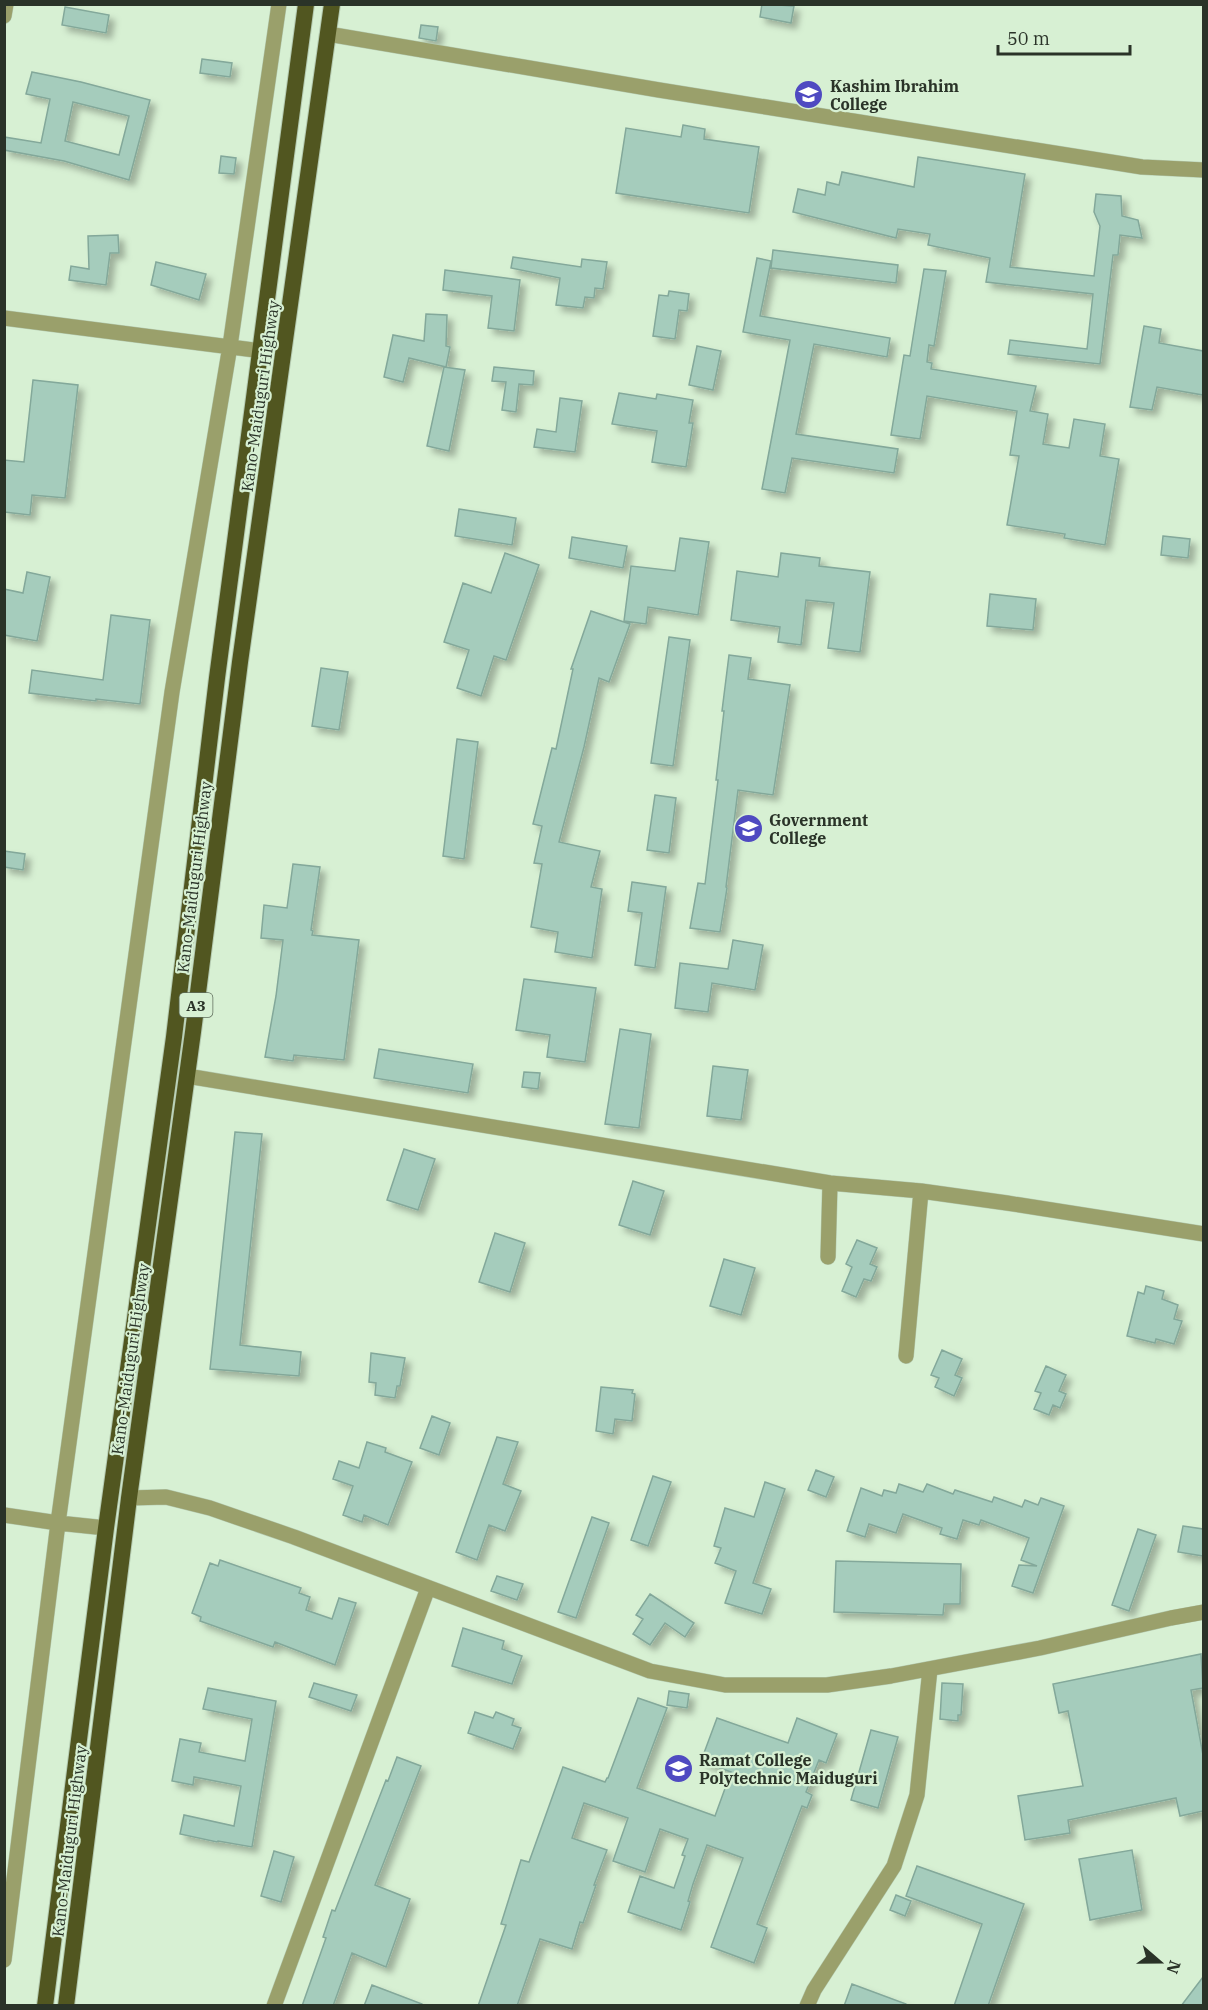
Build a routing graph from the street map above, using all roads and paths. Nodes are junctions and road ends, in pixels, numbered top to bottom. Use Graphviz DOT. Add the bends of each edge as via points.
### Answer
graph roads {
  1 [pos="6,4"];
  2 [pos="279,4"];
  3 [pos="306,4"];
  4 [pos="332,4"];
  5 [pos="5,14"];
  6 [pos="328,34"];
  7 [pos="1203,170"];
  8 [pos="4,318"];
  9 [pos="230,346"];
  10 [pos="262,351"];
  11 [pos="187,1076"];
  12 [pos="830,1183"];
  13 [pos="921,1191"];
  14 [pos="1203,1234"];
  15 [pos="828,1257"];
  16 [pos="906,1356"];
  17 [pos="129,1498"];
  18 [pos="4,1515"];
  19 [pos="58,1523"];
  20 [pos="106,1528"];
  21 [pos="428,1588"];
  22 [pos="1203,1612"];
  23 [pos="930,1669"];
  24 [pos="4,1960"];
  25 [pos="45,2006"];
  26 [pos="66,2006"];
  27 [pos="274,2006"];
  28 [pos="807,2006"];
  1 -- 5 [label="street"];
  2 -- 9 [label="street"];
  3 -- 10 [label="highway, Kano-Maiduguri Highway / A3"];
  4 -- 6 [label="highway, Kano-Maiduguri Highway / A3"];
  6 -- 7 [label="street" via="1142,168"];
  6 -- 11 [label="highway, Kano-Maiduguri Highway / A3"];
  8 -- 9 [label="street"];
  9 -- 10 [label="street"];
  9 -- 19 [label="street" via="172,692"];
  10 -- 20 [label="highway, Kano-Maiduguri Highway / A3"];
  11 -- 12 [label="street"];
  11 -- 17 [label="highway, Kano-Maiduguri Highway / A3"];
  12 -- 13 [label="street"];
  12 -- 15 [label="street"];
  13 -- 14 [label="street"];
  13 -- 16 [label="street"];
  17 -- 21 [label="street" via="166,1497 210,1508"];
  17 -- 26 [label="highway, Kano-Maiduguri Highway / A3"];
  18 -- 19 [label="street"];
  19 -- 20 [label="street"];
  19 -- 24 [label="street"];
  20 -- 25 [label="highway, Kano-Maiduguri Highway / A3"];
  21 -- 23 [label="street" via="650,1671 725,1684 827,1685"];
  21 -- 27 [label="street"];
  22 -- 23 [label="street"];
  23 -- 28 [label="street" via="917,1795 894,1866"];
}
